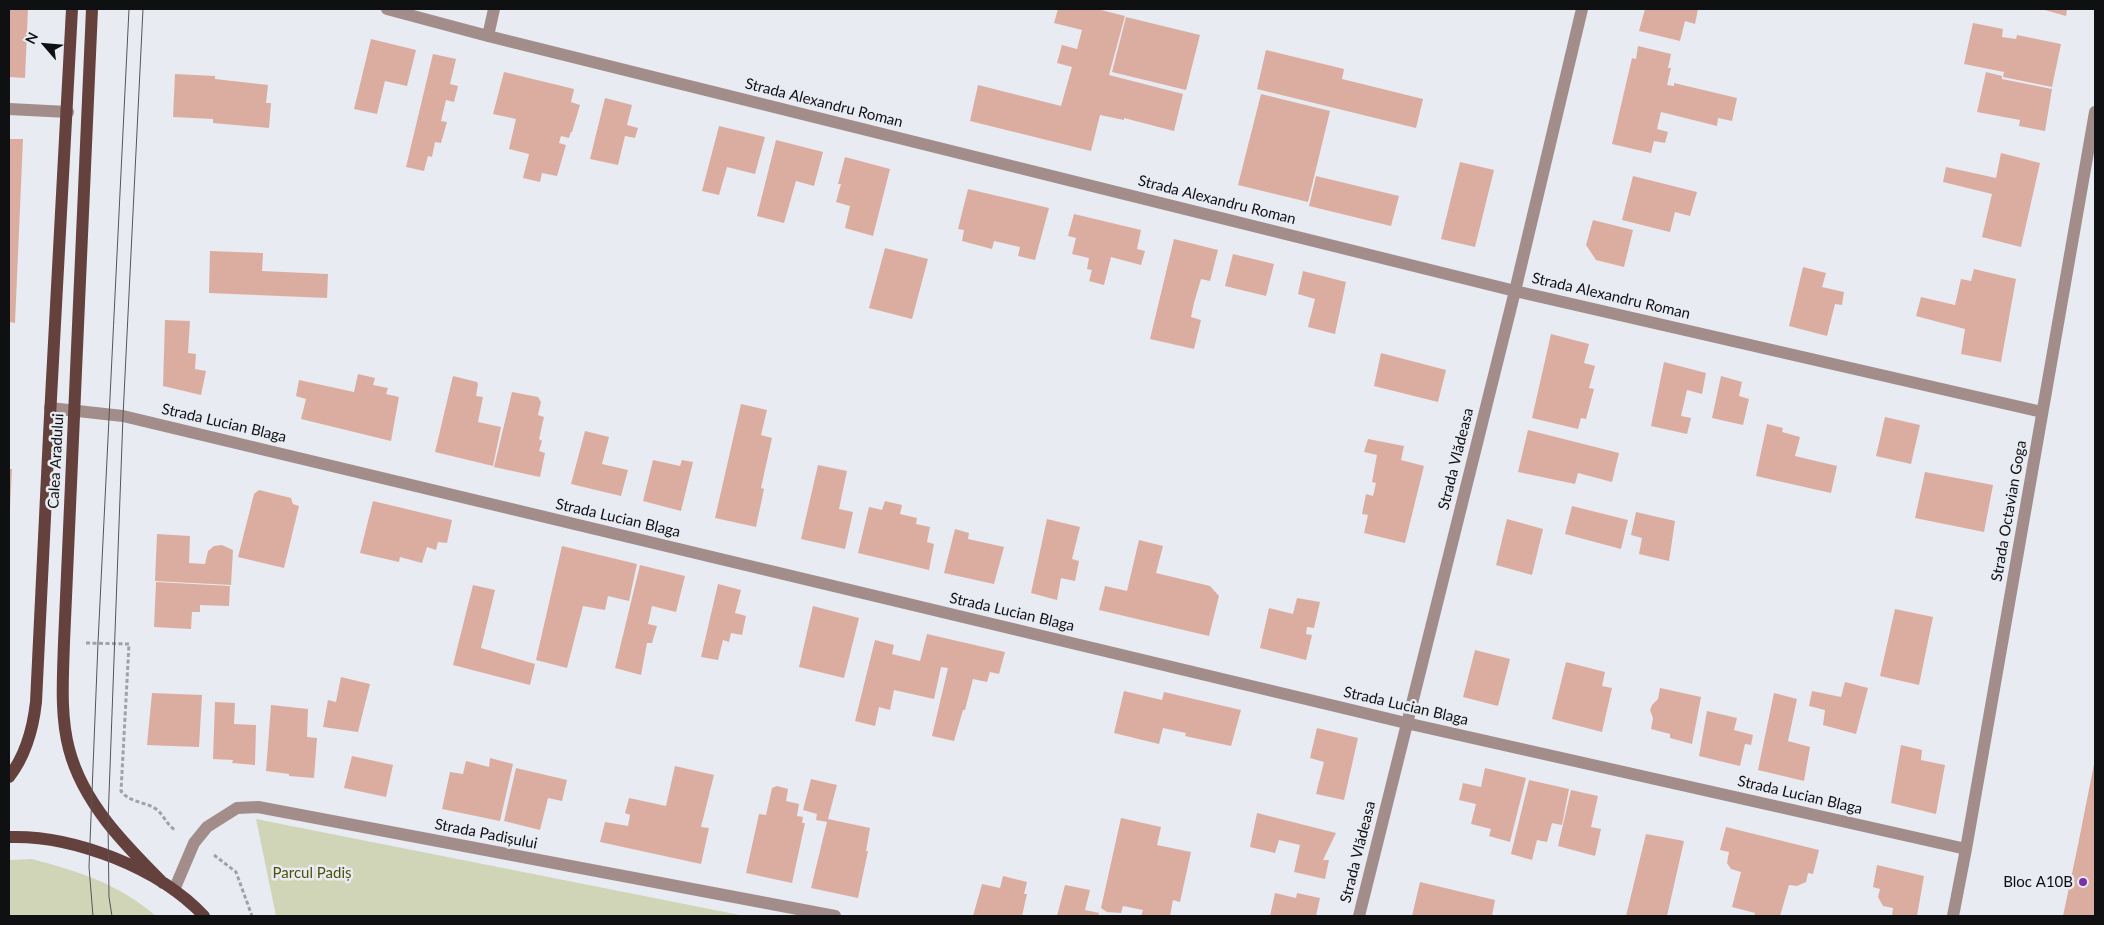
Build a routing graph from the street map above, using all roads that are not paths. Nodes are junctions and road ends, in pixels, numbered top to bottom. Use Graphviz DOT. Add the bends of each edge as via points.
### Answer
graph roads {
  1 [pos="72,9"];
  2 [pos="92,9"];
  3 [pos="387,9"];
  4 [pos="494,9"];
  5 [pos="1582,9"];
  6 [pos="488,36"];
  7 [pos="9,108"];
  8 [pos="68,112"];
  9 [pos="2095,112"];
  10 [pos="1515,291"];
  11 [pos="50,408"];
  12 [pos="74,410"];
  13 [pos="2042,412"];
  14 [pos="1406,723"];
  15 [pos="9,778"];
  16 [pos="9,837"];
  17 [pos="1966,849"];
  18 [pos="168,887"];
  19 [pos="204,916"];
  20 [pos="836,916"];
  21 [pos="1359,916"];
  22 [pos="1953,916"];
  1 -- 8 [label="main road, Calea Aradului"];
  2 -- 12 [label="main road, Calea Aradului"];
  3 -- 6 [label="street, Strada Alexandru Roman"];
  4 -- 6 [label="street"];
  5 -- 10 [label="street, Strada Vlădeasa"];
  6 -- 10 [label="street, Strada Alexandru Roman"];
  7 -- 8 [label="street"];
  8 -- 11 [label="main road, Calea Aradului"];
  9 -- 13 [label="street, Strada Octavian Goga"];
  10 -- 13 [label="street, Strada Alexandru Roman"];
  10 -- 14 [label="street, Strada Vlădeasa"];
  11 -- 12 [label="street, Strada Lucian Blaga"];
  11 -- 15 [label="main road, Calea Aradului" via="36,702 28,740"];
  12 -- 14 [label="street, Strada Lucian Blaga" via="123,416"];
  12 -- 18 [label="main road, Calea Aradului" via="64,642 64,699 69,748 74,767 91,800 132,852"];
  13 -- 17 [label="street, Strada Octavian Goga"];
  14 -- 17 [label="street, Strada Lucian Blaga"];
  14 -- 21 [label="street, Strada Vlădeasa"];
  16 -- 18 [label="main road, Calea Aradului" via="59,841 108,856"];
  17 -- 22 [label="street, Strada Octavian Goga"];
  18 -- 19 [label="main road, Calea Aradului"];
  18 -- 20 [label="street, Strada Padișului" via="207,827 237,808 258,807"];
}
